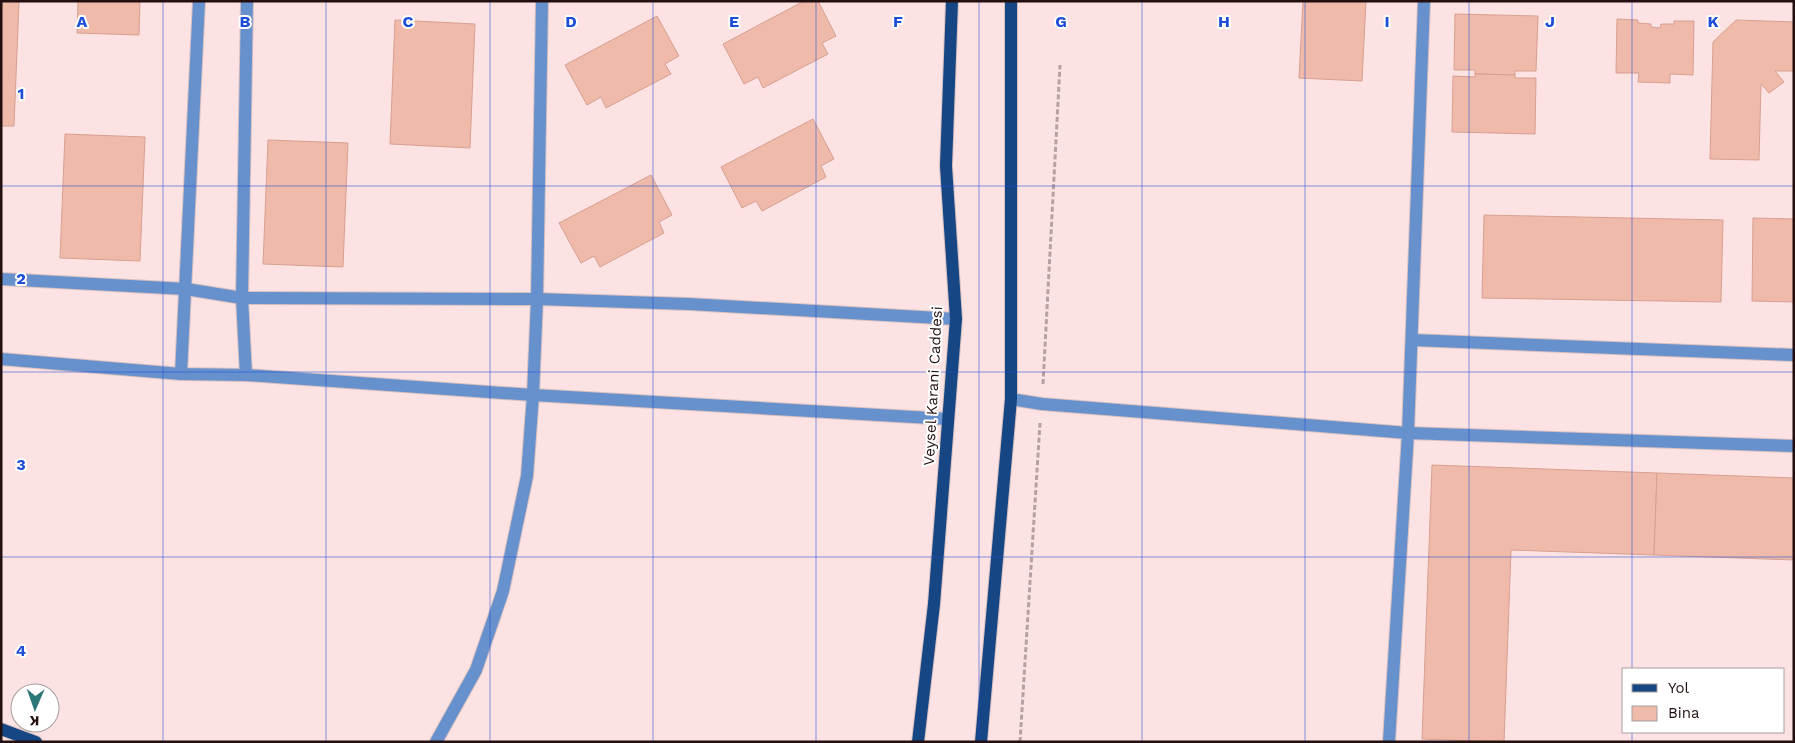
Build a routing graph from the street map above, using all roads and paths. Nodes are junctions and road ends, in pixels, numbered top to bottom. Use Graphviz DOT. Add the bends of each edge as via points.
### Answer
graph roads {
  1 [pos="199,1"];
  2 [pos="247,1"];
  3 [pos="542,1"];
  4 [pos="952,1"];
  5 [pos="1011,1"];
  6 [pos="1424,1"];
  7 [pos="1,279"];
  8 [pos="186,289"];
  9 [pos="242,298"];
  10 [pos="537,299"];
  11 [pos="956,319"];
  12 [pos="1412,340"];
  13 [pos="1794,355"];
  14 [pos="1,359"];
  15 [pos="181,374"];
  16 [pos="246,375"];
  17 [pos="533,395"];
  18 [pos="1011,399"];
  19 [pos="948,419"];
  20 [pos="1408,434"];
  21 [pos="1794,446"];
  22 [pos="1,730"];
  23 [pos="36,742"];
  24 [pos="436,742"];
  25 [pos="918,742"];
  26 [pos="981,742"];
  27 [pos="1389,742"];
  1 -- 8 [label="street"];
  2 -- 9 [label="street"];
  3 -- 10 [label="street"];
  4 -- 11 [label="main road, Veysel Karani Caddesi" via="946,166"];
  5 -- 18 [label="main road"];
  6 -- 12 [label="street"];
  7 -- 8 [label="street"];
  8 -- 9 [label="street"];
  8 -- 15 [label="street"];
  9 -- 10 [label="street"];
  9 -- 16 [label="street"];
  10 -- 11 [label="street"];
  10 -- 17 [label="street"];
  11 -- 19 [label="main road, Veysel Karani Caddesi"];
  12 -- 13 [label="street"];
  12 -- 20 [label="street"];
  14 -- 15 [label="street"];
  15 -- 16 [label="street"];
  16 -- 17 [label="street"];
  17 -- 19 [label="street"];
  17 -- 24 [label="street" via="527,476 503,591 476,670"];
  18 -- 20 [label="street"];
  18 -- 26 [label="main road"];
  19 -- 25 [label="main road, Veysel Karani Caddesi" via="934,604"];
  20 -- 21 [label="street"];
  20 -- 27 [label="street"];
  22 -- 23 [label="main road"];
}
